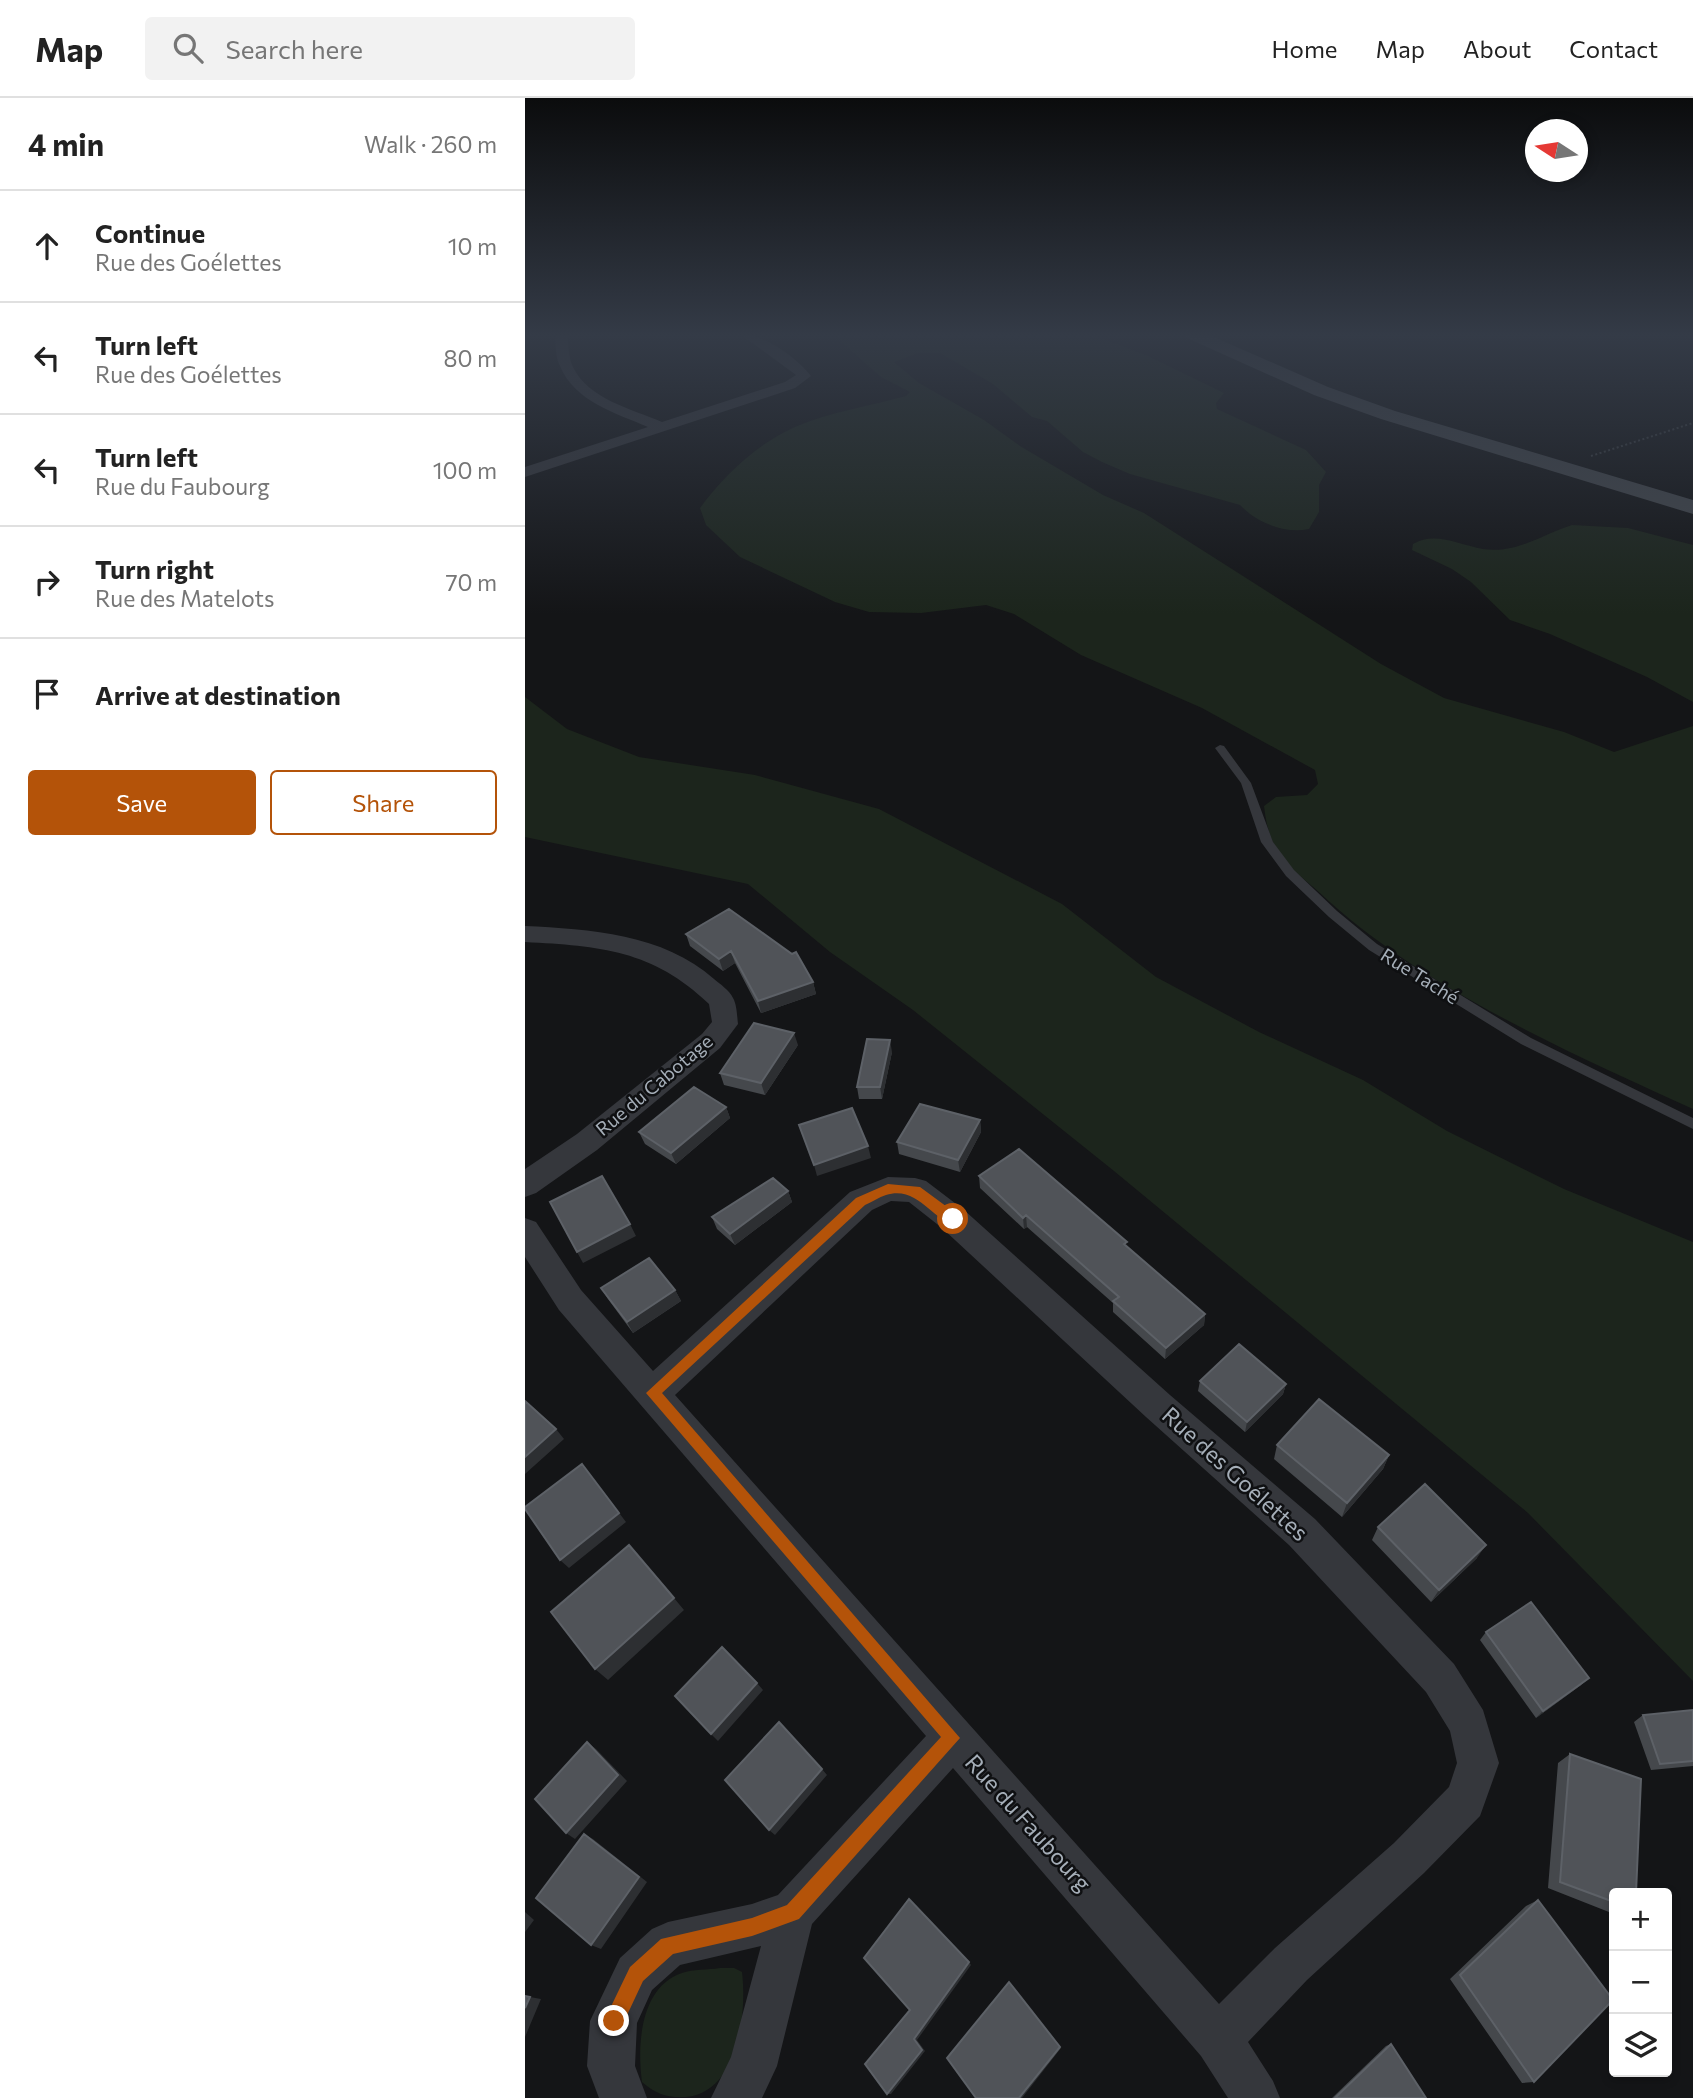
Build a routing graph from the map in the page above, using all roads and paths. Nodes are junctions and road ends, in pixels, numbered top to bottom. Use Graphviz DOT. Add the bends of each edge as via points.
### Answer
graph roads {
  1 [pos="656,427"];
  2 [pos="1430,427"];
  3 [pos="1680,427"];
  4 [pos="1565,467"];
  5 [pos="525,472"];
  6 [pos="1693,507"];
  7 [pos="1220,748"];
  8 [pos="525,934"];
  9 [pos="1693,1124"];
  10 [pos="525,1185"];
  11 [pos="525,1231"];
  12 [pos="653,1393"];
  13 [pos="952,1738"];
  14 [pos="793,1912"];
  15 [pos="1218,2039"];
  16 [pos="623,2098"];
  17 [pos="735,2098"];
  18 [pos="1256,2098"];
  1 -- 5 [label="street"];
  2 -- 4 [label="main road"];
  3 -- 4 [label="path"];
  4 -- 6 [label="main road"];
  7 -- 9 [label="lane, Rue Taché" via="1246,783 1267,842 1290,873 1373,947 1526,1041"];
  8 -- 10 [label="street, Rue du Cabotage" via="587,938 635,948 680,966 722,1001 725,1024 711,1041 587,1142"];
  11 -- 12 [label="street, Rue du Faubourg" via="570,1300"];
  12 -- 13 [label="street, Rue du Faubourg"];
  12 -- 15 [label="street, Rue des Goélettes" via="861,1201 888,1189 915,1190 1012,1270 1302,1532 1440,1678 1469,1724 1478,1763 1465,1801"];
  13 -- 14 [label="street"];
  13 -- 15 [label="street, Rue du Faubourg"];
  14 -- 16 [label="street" via="752,1927 668,1945 636,1974 614,2021 611,2066"];
  14 -- 17 [label="street" via="753,2066"];
  15 -- 18 [label="street, Rue du Faubourg"];
}
